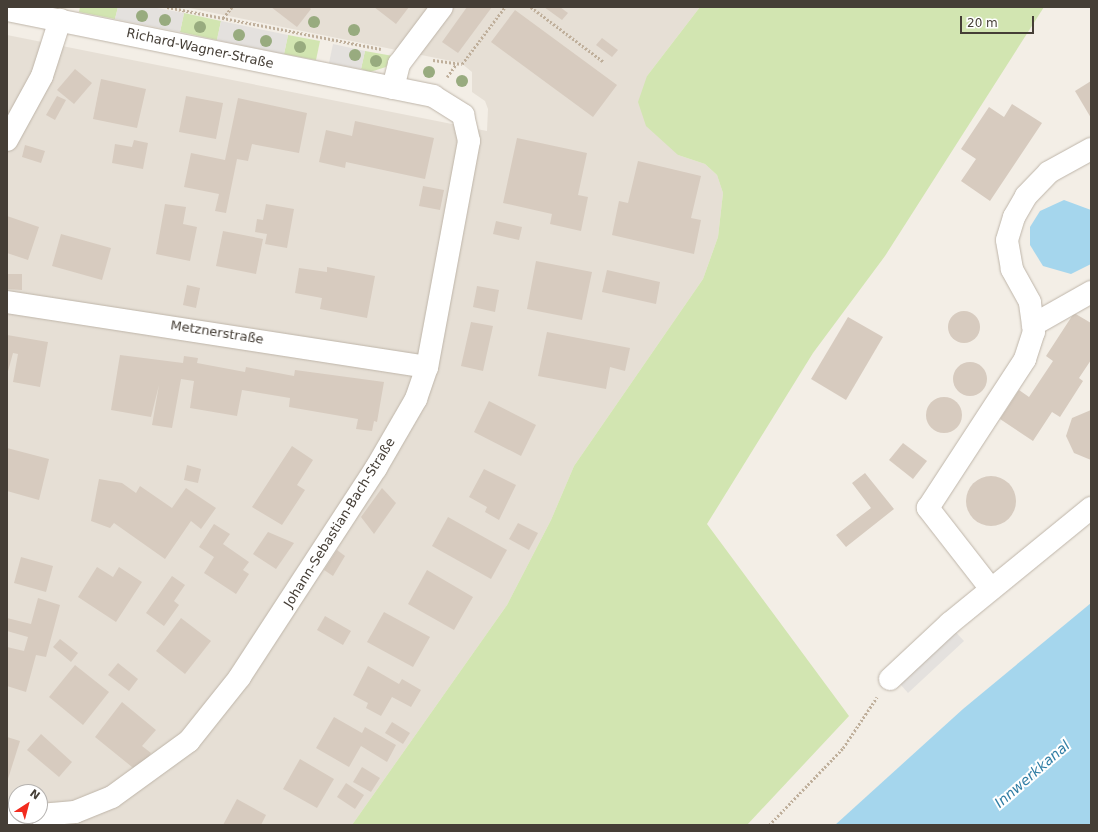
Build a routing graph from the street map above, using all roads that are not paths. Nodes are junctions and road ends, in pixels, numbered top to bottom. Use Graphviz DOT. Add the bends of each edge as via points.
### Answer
graph roads {
  1 [pos="442,7"];
  2 [pos="7,10"];
  3 [pos="60,20"];
  4 [pos="393,88"];
  5 [pos="463,115"];
  6 [pos="7,140"];
  7 [pos="1091,149"];
  8 [pos="1091,292"];
  9 [pos="7,302"];
  10 [pos="1033,325"];
  11 [pos="428,367"];
  12 [pos="1091,508"];
  13 [pos="991,589"];
  14 [pos="890,679"];
  15 [pos="48,814"];
  1 -- 4 [label="street" via="399,64"];
  2 -- 3 [label="street, Richard-Wagner-Straße"];
  3 -- 4 [label="street, Richard-Wagner-Straße"];
  3 -- 6 [label="street" via="42,76"];
  4 -- 5 [label="street, Richard-Wagner-Straße" via="433,96"];
  5 -- 11 [label="street, Johann-Sebastian-Bach-Straße" via="470,141"];
  7 -- 10 [label="street" via="1049,172 1026,196 1014,217 1007,240 1012,269 1030,302"];
  8 -- 10 [label="street"];
  9 -- 11 [label="street, Metznerstraße"];
  10 -- 13 [label="street" via="1025,359 928,508"];
  11 -- 15 [label="street, Johann-Sebastian-Bach-Straße" via="416,399 376,468 240,677 189,741 112,797 75,812"];
  12 -- 13 [label="street"];
  13 -- 14 [label="street"];
}
